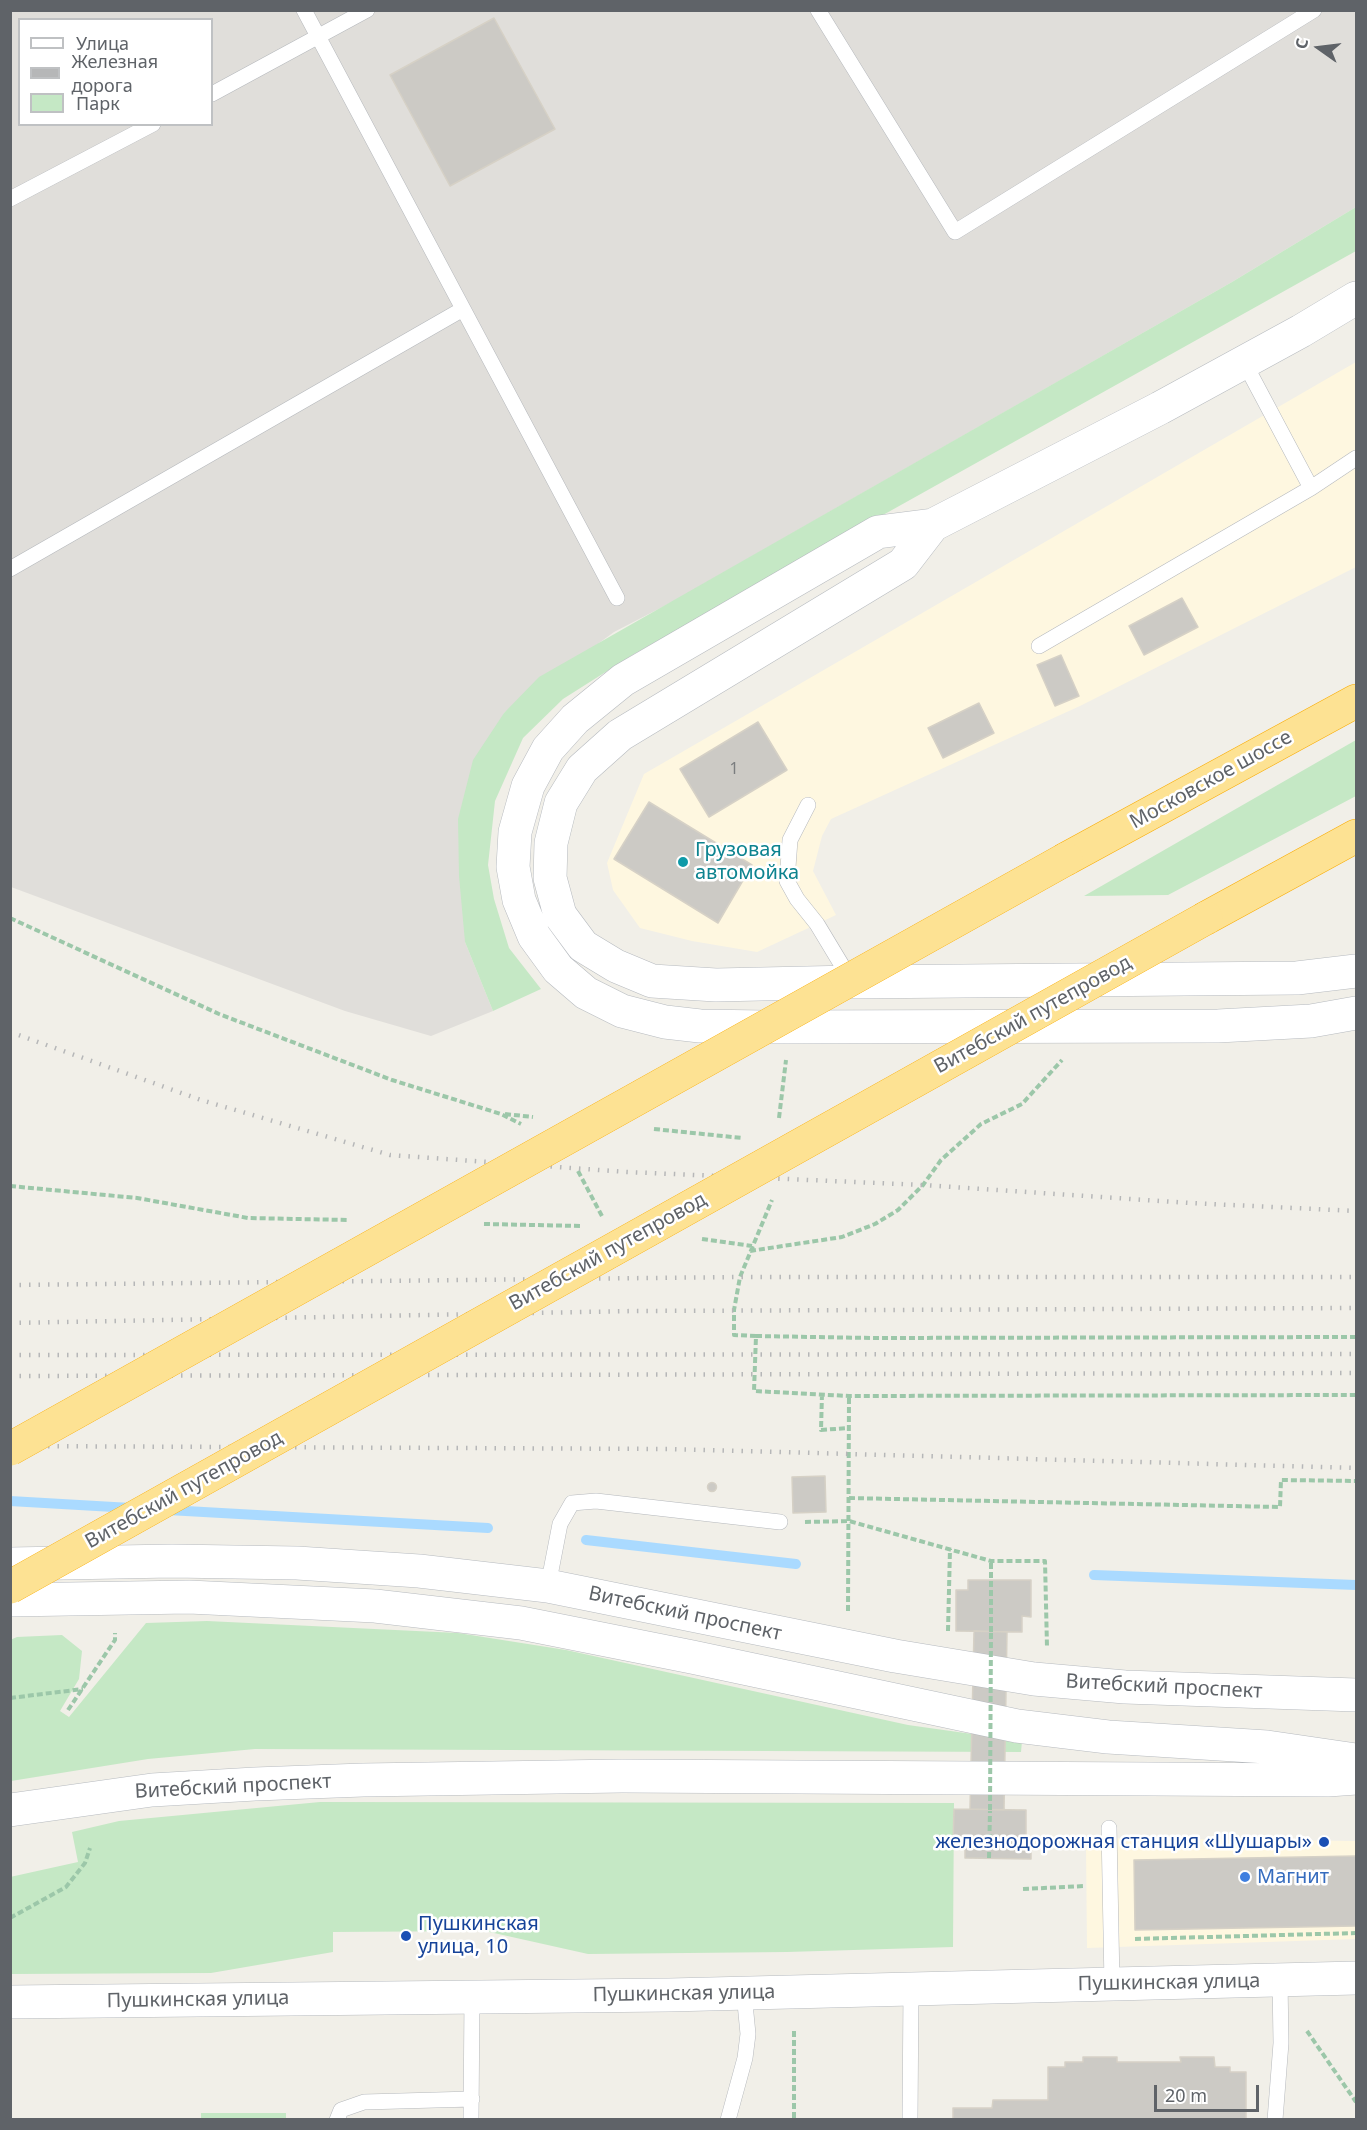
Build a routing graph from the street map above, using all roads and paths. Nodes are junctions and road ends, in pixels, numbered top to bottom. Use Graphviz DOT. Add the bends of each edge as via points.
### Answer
graph roads {
  1 [pos="304,10"];
  2 [pos="367,10"];
  3 [pos="818,10"];
  4 [pos="1314,10"];
  5 [pos="318,38"];
  6 [pos="213,93"];
  7 [pos="149,126"];
  8 [pos="10,199"];
  9 [pos="1356,298"];
  10 [pos="463,309"];
  11 [pos="1244,362"];
  12 [pos="1356,458"];
  13 [pos="1311,488"];
  14 [pos="933,525"];
  15 [pos="10,569"];
  16 [pos="617,598"];
  17 [pos="1039,646"];
  18 [pos="1356,701"];
  19 [pos="808,805"];
  20 [pos="1356,836"];
  21 [pos="10,918"];
  22 [pos="1356,971"];
  23 [pos="852,982"];
  24 [pos="1356,1013"];
  25 [pos="1067,1055"];
  26 [pos="522,1124"];
  27 [pos="576,1169"];
  28 [pos="10,1186"];
  29 [pos="356,1221"];
  30 [pos="476,1224"];
  31 [pos="584,1226"];
  32 [pos="608,1227"];
  33 [pos="699,1239"];
  34 [pos="1356,1337"];
  35 [pos="822,1394"];
  36 [pos="1356,1395"];
  37 [pos="849,1396"];
  38 [pos="849,1428"];
  39 [pos="10,1449"];
  40 [pos="1356,1481"];
  41 [pos="849,1498"];
  42 [pos="849,1521"];
  43 [pos="780,1522"];
  44 [pos="950,1549"];
  45 [pos="991,1561"];
  46 [pos="10,1564"];
  47 [pos="548,1586"];
  48 [pos="10,1587"];
  49 [pos="10,1599"];
  50 [pos="848,1615"];
  51 [pos="948,1635"];
  52 [pos="116,1641"];
  53 [pos="1047,1647"];
  54 [pos="84,1689"];
  55 [pos="1356,1695"];
  56 [pos="10,1698"];
  57 [pos="68,1710"];
  58 [pos="1356,1760"];
  59 [pos="1356,1778"];
  60 [pos="10,1810"];
  61 [pos="1109,1828"];
  62 [pos="90,1848"];
  63 [pos="989,1858"];
  64 [pos="1109,1886"];
  65 [pos="1023,1889"];
  66 [pos="10,1918"];
  67 [pos="1356,1933"];
  68 [pos="1111,1940"];
  69 [pos="1356,1978"];
  70 [pos="1112,1984"];
  71 [pos="911,1989"];
  72 [pos="1280,1992"];
  73 [pos="744,1993"];
  74 [pos="472,1997"];
  75 [pos="10,2002"];
  76 [pos="794,2031"];
  77 [pos="472,2099"];
  78 [pos="1356,2102"];
  79 [pos="337,2120"];
  80 [pos="471,2120"];
  81 [pos="728,2120"];
  82 [pos="794,2120"];
  83 [pos="910,2120"];
  84 [pos="1275,2120"];
  1 -- 5 [label="lane"];
  2 -- 5 [label="lane"];
  3 -- 4 [label="lane" via="955,232"];
  5 -- 6 [label="lane"];
  5 -- 10 [label="lane"];
  7 -- 8 [label="lane"];
  9 -- 11 [label="street"];
  10 -- 15 [label="lane"];
  10 -- 16 [label="lane"];
  11 -- 13 [label="lane"];
  11 -- 14 [label="street"];
  12 -- 13 [label="lane"];
  13 -- 17 [label="lane"];
  14 -- 23 [label="street" via="903,564 620,735 582,769 561,803 551,843 550,878 560,915 583,946 615,966 652,981 716,986"];
  14 -- 24 [label="street" via="878,532 622,680 575,719 548,749 528,786 515,832 513,867 519,900 534,936 558,969 586,993 622,1011 700,1026 1218,1026 1311,1021"];
  18 -- 39 [label="highway, Московское шоссе, bridge"];
  19 -- 23 [label="lane" via="790,840 787,881"];
  20 -- 48 [label="highway, Витебский путепровод, bridge"];
  21 -- 26 [label="path" via="219,1014 392,1080"];
  22 -- 23 [label="street" via="1298,978"];
  25 -- 33 [label="path" via="1022,1104 981,1124 941,1160 898,1209 875,1224 842,1237 751,1249"];
  27 -- 32 [label="path"];
  28 -- 29 [label="path" via="138,1198 248,1218"];
  30 -- 31 [label="path"];
  34 -- 35 [label="path" via="756,1336 754,1391"];
  35 -- 37 [label="path"];
  35 -- 38 [label="path" via="821,1430"];
  36 -- 37 [label="path"];
  37 -- 38 [label="path"];
  38 -- 41 [label="path"];
  40 -- 41 [label="path" via="1281,1480 1280,1507"];
  41 -- 42 [label="path"];
  42 -- 43 [label="path"];
  42 -- 44 [label="path"];
  42 -- 50 [label="path"];
  43 -- 47 [label="lane" via="596,1501 572,1503 561,1524"];
  44 -- 45 [label="path"];
  44 -- 51 [label="path"];
  45 -- 53 [label="path" via="1045,1561"];
  45 -- 63 [label="path, bridge"];
  46 -- 47 [label="street, Витебский проспект" via="297,1563 419,1571"];
  47 -- 55 [label="street, Витебский проспект" via="872,1652 1034,1679 1125,1687"];
  49 -- 58 [label="street" via="189,1597 375,1606 521,1623 1017,1726 1108,1737 1267,1747"];
  52 -- 54 [label="path"];
  54 -- 56 [label="path"];
  54 -- 57 [label="path"];
  59 -- 60 [label="street, Витебский проспект" via="622,1776 375,1780 152,1790"];
  61 -- 64 [label="lane"];
  62 -- 66 [label="path" via="85,1863 66,1887"];
  64 -- 65 [label="path"];
  64 -- 68 [label="lane"];
  67 -- 68 [label="path"];
  68 -- 70 [label="lane"];
  69 -- 72 [label="street, Пушкинская улица"];
  70 -- 71 [label="street, Пушкинская улица"];
  70 -- 72 [label="street, Пушкинская улица"];
  71 -- 73 [label="street, Пушкинская улица"];
  71 -- 83 [label="lane"];
  72 -- 78 [label="path"];
  72 -- 84 [label="lane"];
  73 -- 74 [label="street, Пушкинская улица"];
  73 -- 81 [label="lane" via="748,2034 745,2058"];
  74 -- 75 [label="street, Пушкинская улица"];
  74 -- 77 [label="lane"];
  76 -- 82 [label="path"];
  77 -- 79 [label="lane" via="364,2102 341,2110"];
  77 -- 80 [label="lane"];
}
